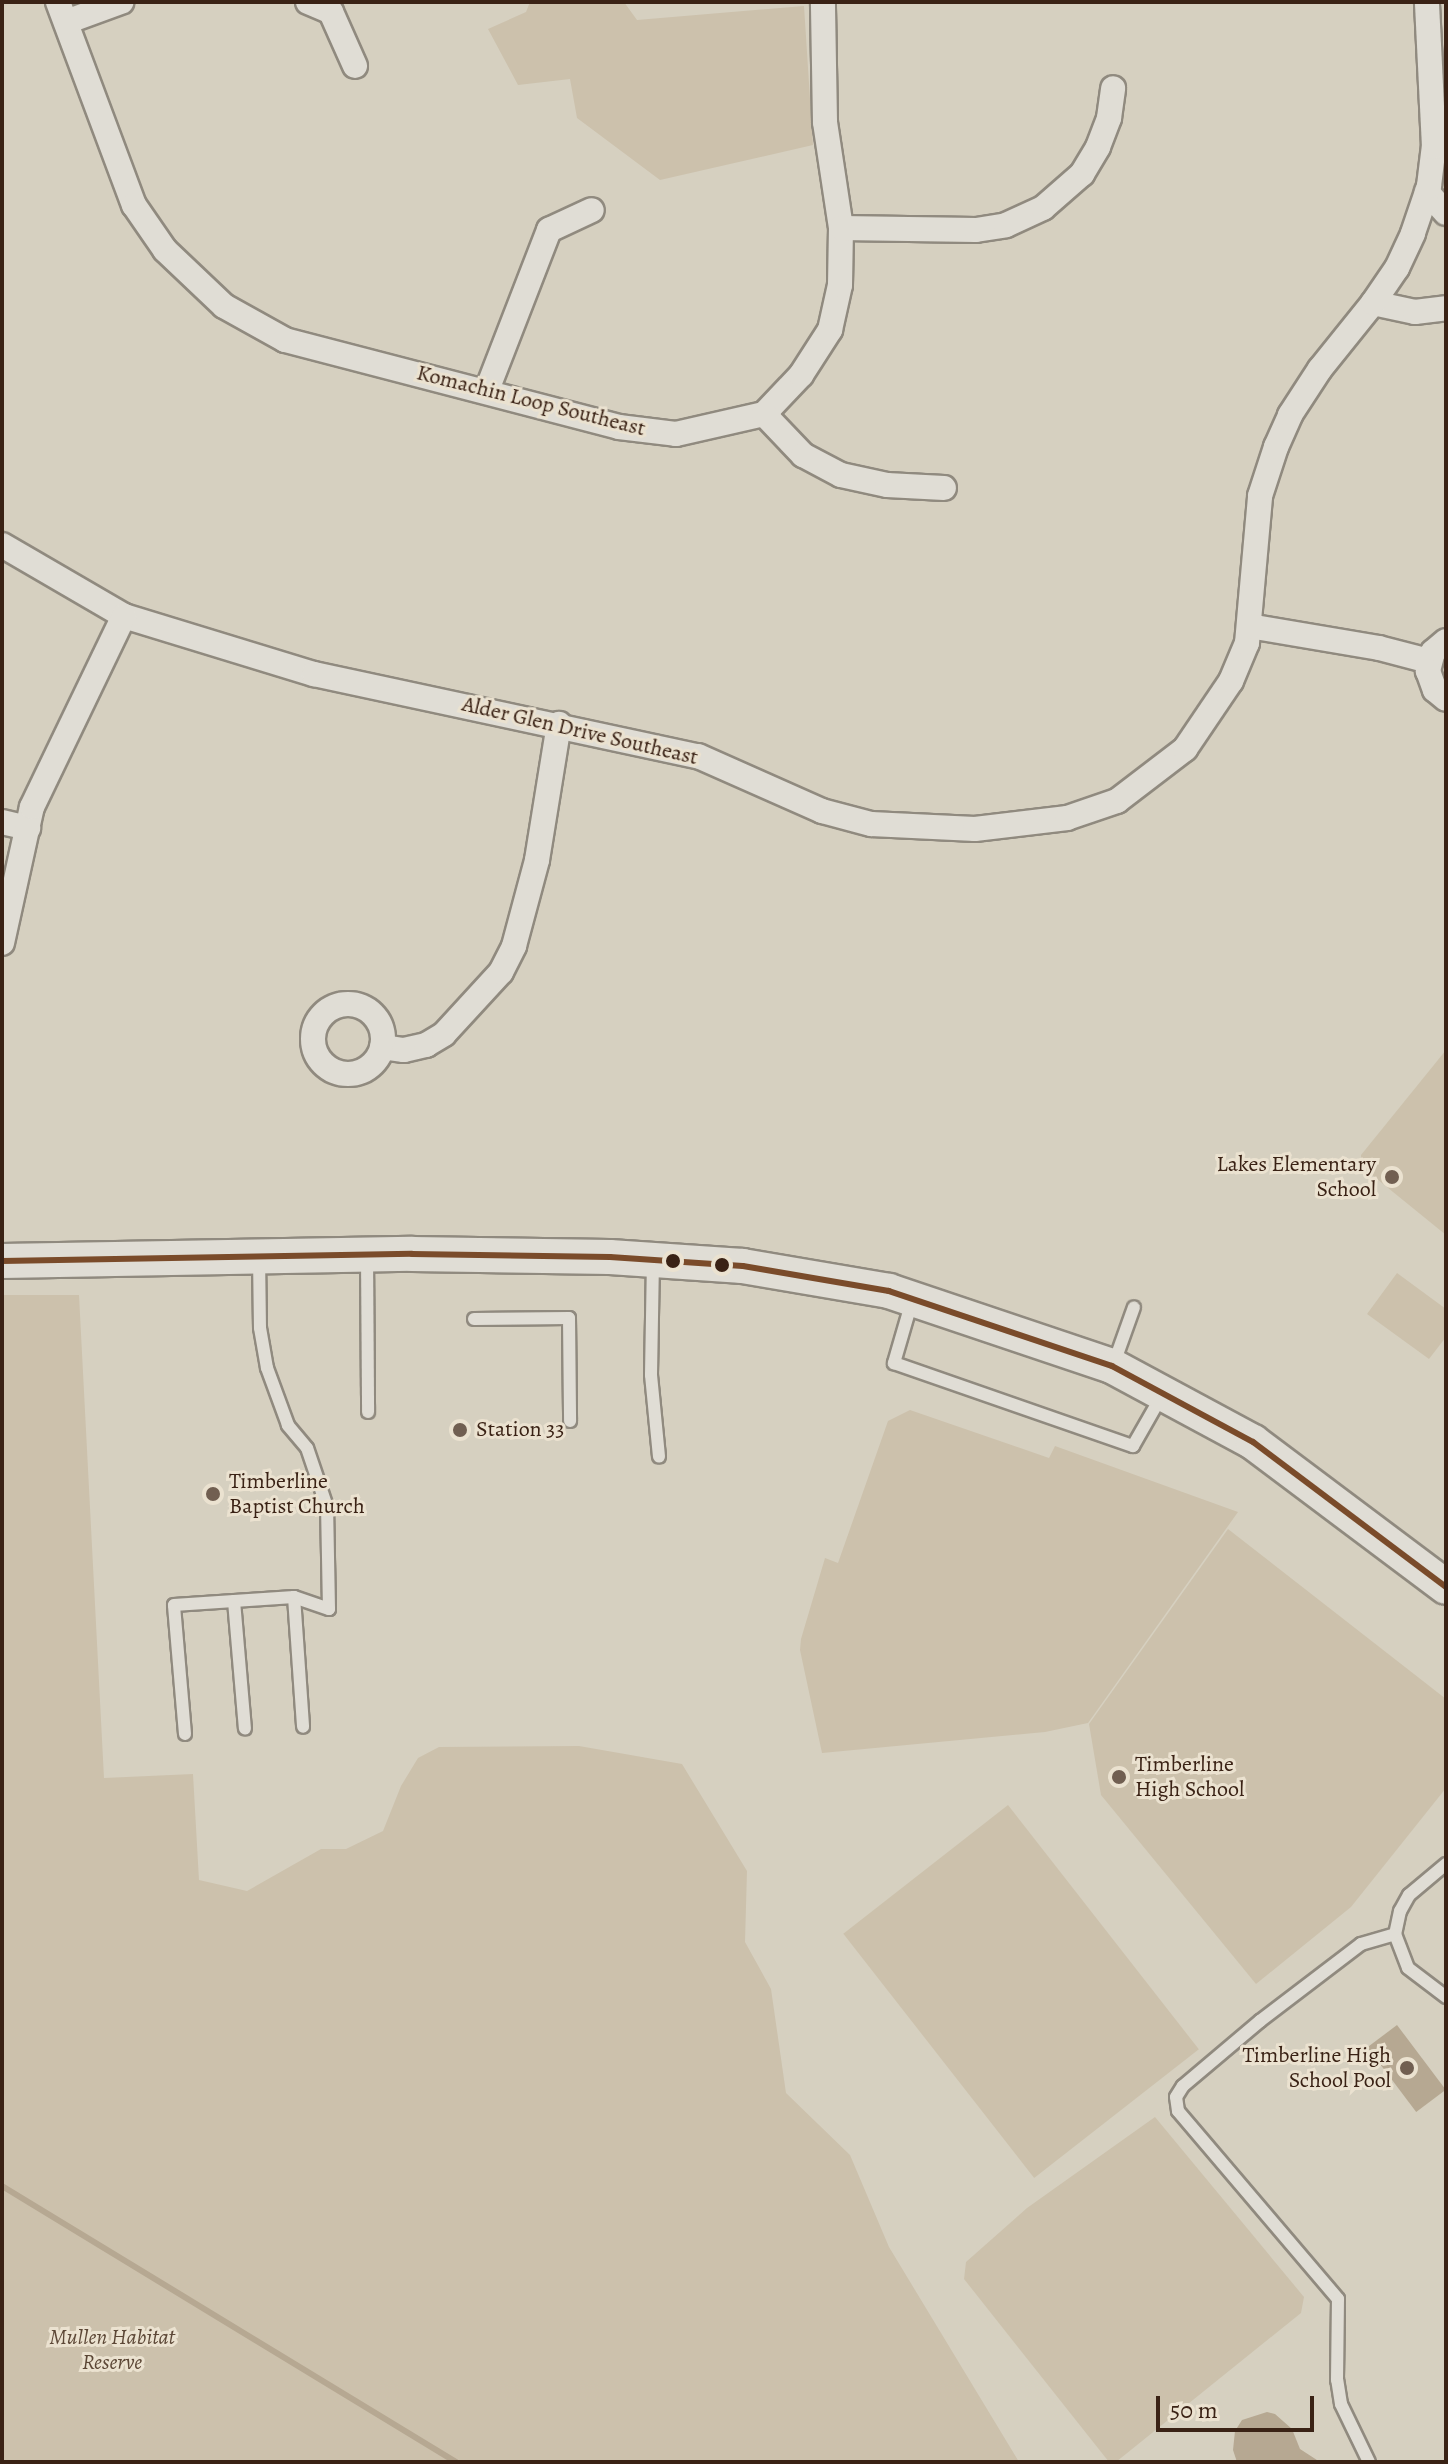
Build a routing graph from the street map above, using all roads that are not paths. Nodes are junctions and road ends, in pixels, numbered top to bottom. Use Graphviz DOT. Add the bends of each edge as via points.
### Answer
graph roads {
  1 [pos="121,2"];
  2 [pos="308,2"];
  3 [pos="823,2"];
  4 [pos="1427,2"];
  5 [pos="62,12"];
  6 [pos="355,66"];
  7 [pos="1113,88"];
  8 [pos="1427,192"];
  9 [pos="592,210"];
  10 [pos="1446,213"];
  11 [pos="841,228"];
  12 [pos="1373,303"];
  13 [pos="1446,308"];
  14 [pos="487,390"];
  15 [pos="764,414"];
  16 [pos="944,488"];
  17 [pos="2,545"];
  18 [pos="124,616"];
  19 [pos="1249,626"];
  20 [pos="1446,641"];
  21 [pos="1429,661"];
  22 [pos="1446,699"];
  23 [pos="559,724"];
  24 [pos="2,822"];
  25 [pos="28,828"];
  26 [pos="2,943"];
  27 [pos="382,1047"];
  28 [pos="367,1255"];
  29 [pos="259,1257"];
  30 [pos="653,1258"];
  31 [pos="2,1261"];
  32 [pos="913,1298"];
  33 [pos="1134,1307"];
  34 [pos="474,1319"];
  35 [pos="1112,1366"];
  36 [pos="1163,1394"];
  37 [pos="368,1412"];
  38 [pos="570,1421"];
  39 [pos="659,1457"];
  40 [pos="1446,1587"];
  41 [pos="294,1597"];
  42 [pos="234,1601"];
  43 [pos="303,1727"];
  44 [pos="245,1729"];
  45 [pos="185,1734"];
  46 [pos="1446,1864"];
  47 [pos="1395,1934"];
  48 [pos="1446,1997"];
  49 [pos="1369,2462"];
  1 -- 5 [label="street"];
  2 -- 6 [label="street" via="331,12"];
  3 -- 11 [label="street" via="825,122"];
  4 -- 8 [label="street, Alder Glen Drive Southeast" via="1434,147"];
  5 -- 14 [label="street, Komachin Loop Southeast" via="134,205 193,280 224,306 285,340"];
  7 -- 11 [label="street" via="1098,147 1082,174 1043,208 1006,225 976,230"];
  8 -- 10 [label="street"];
  8 -- 12 [label="street, Alder Glen Drive Southeast" via="1397,268"];
  9 -- 14 [label="street" via="549,230"];
  11 -- 15 [label="street" via="840,285 830,330 801,375"];
  12 -- 13 [label="street" via="1415,312"];
  12 -- 19 [label="street, Alder Glen Drive Southeast" via="1320,369 1276,447 1260,496"];
  14 -- 15 [label="street, Komachin Loop Southeast" via="645,432 696,432"];
  15 -- 16 [label="street" via="803,455 841,475 887,485"];
  17 -- 18 [label="street, Alder Glen Drive Southeast"];
  18 -- 23 [label="street, Alder Glen Drive Southeast" via="314,674"];
  18 -- 25 [label="street" via="32,807"];
  19 -- 21 [label="street"];
  19 -- 23 [label="street, Alder Glen Drive Southeast" via="1231,681 1185,749 1117,801 1030,824 931,829 871,824 822,811 698,756"];
  20 -- 21 [label="street"];
  21 -- 22 [label="street" via="1430,681"];
  23 -- 27 [label="street" via="537,860 514,946 501,972 435,1039 404,1050"];
  24 -- 25 [label="street"];
  25 -- 26 [label="street"];
  28 -- 29 [label="street"];
  28 -- 30 [label="street"];
  28 -- 37 [label="lane"];
  29 -- 31 [label="street"];
  29 -- 41 [label="lane" via="260,1328 267,1368 288,1425 307,1448 327,1507 329,1609"];
  30 -- 32 [label="street" via="790,1273"];
  30 -- 39 [label="lane" via="651,1375"];
  32 -- 35 [label="street"];
  32 -- 36 [label="lane" via="894,1363 1133,1446"];
  33 -- 35 [label="lane"];
  34 -- 38 [label="lane" via="569,1318"];
  35 -- 36 [label="street"];
  36 -- 40 [label="street" via="1253,1442"];
  41 -- 42 [label="lane"];
  41 -- 43 [label="lane"];
  42 -- 44 [label="lane"];
  42 -- 45 [label="lane" via="174,1605"];
  46 -- 47 [label="lane" via="1409,1895"];
  47 -- 48 [label="lane" via="1408,1968"];
  47 -- 49 [label="lane" via="1361,1944 1260,2021 1176,2097 1178,2111 1338,2299 1341,2404"];
}
